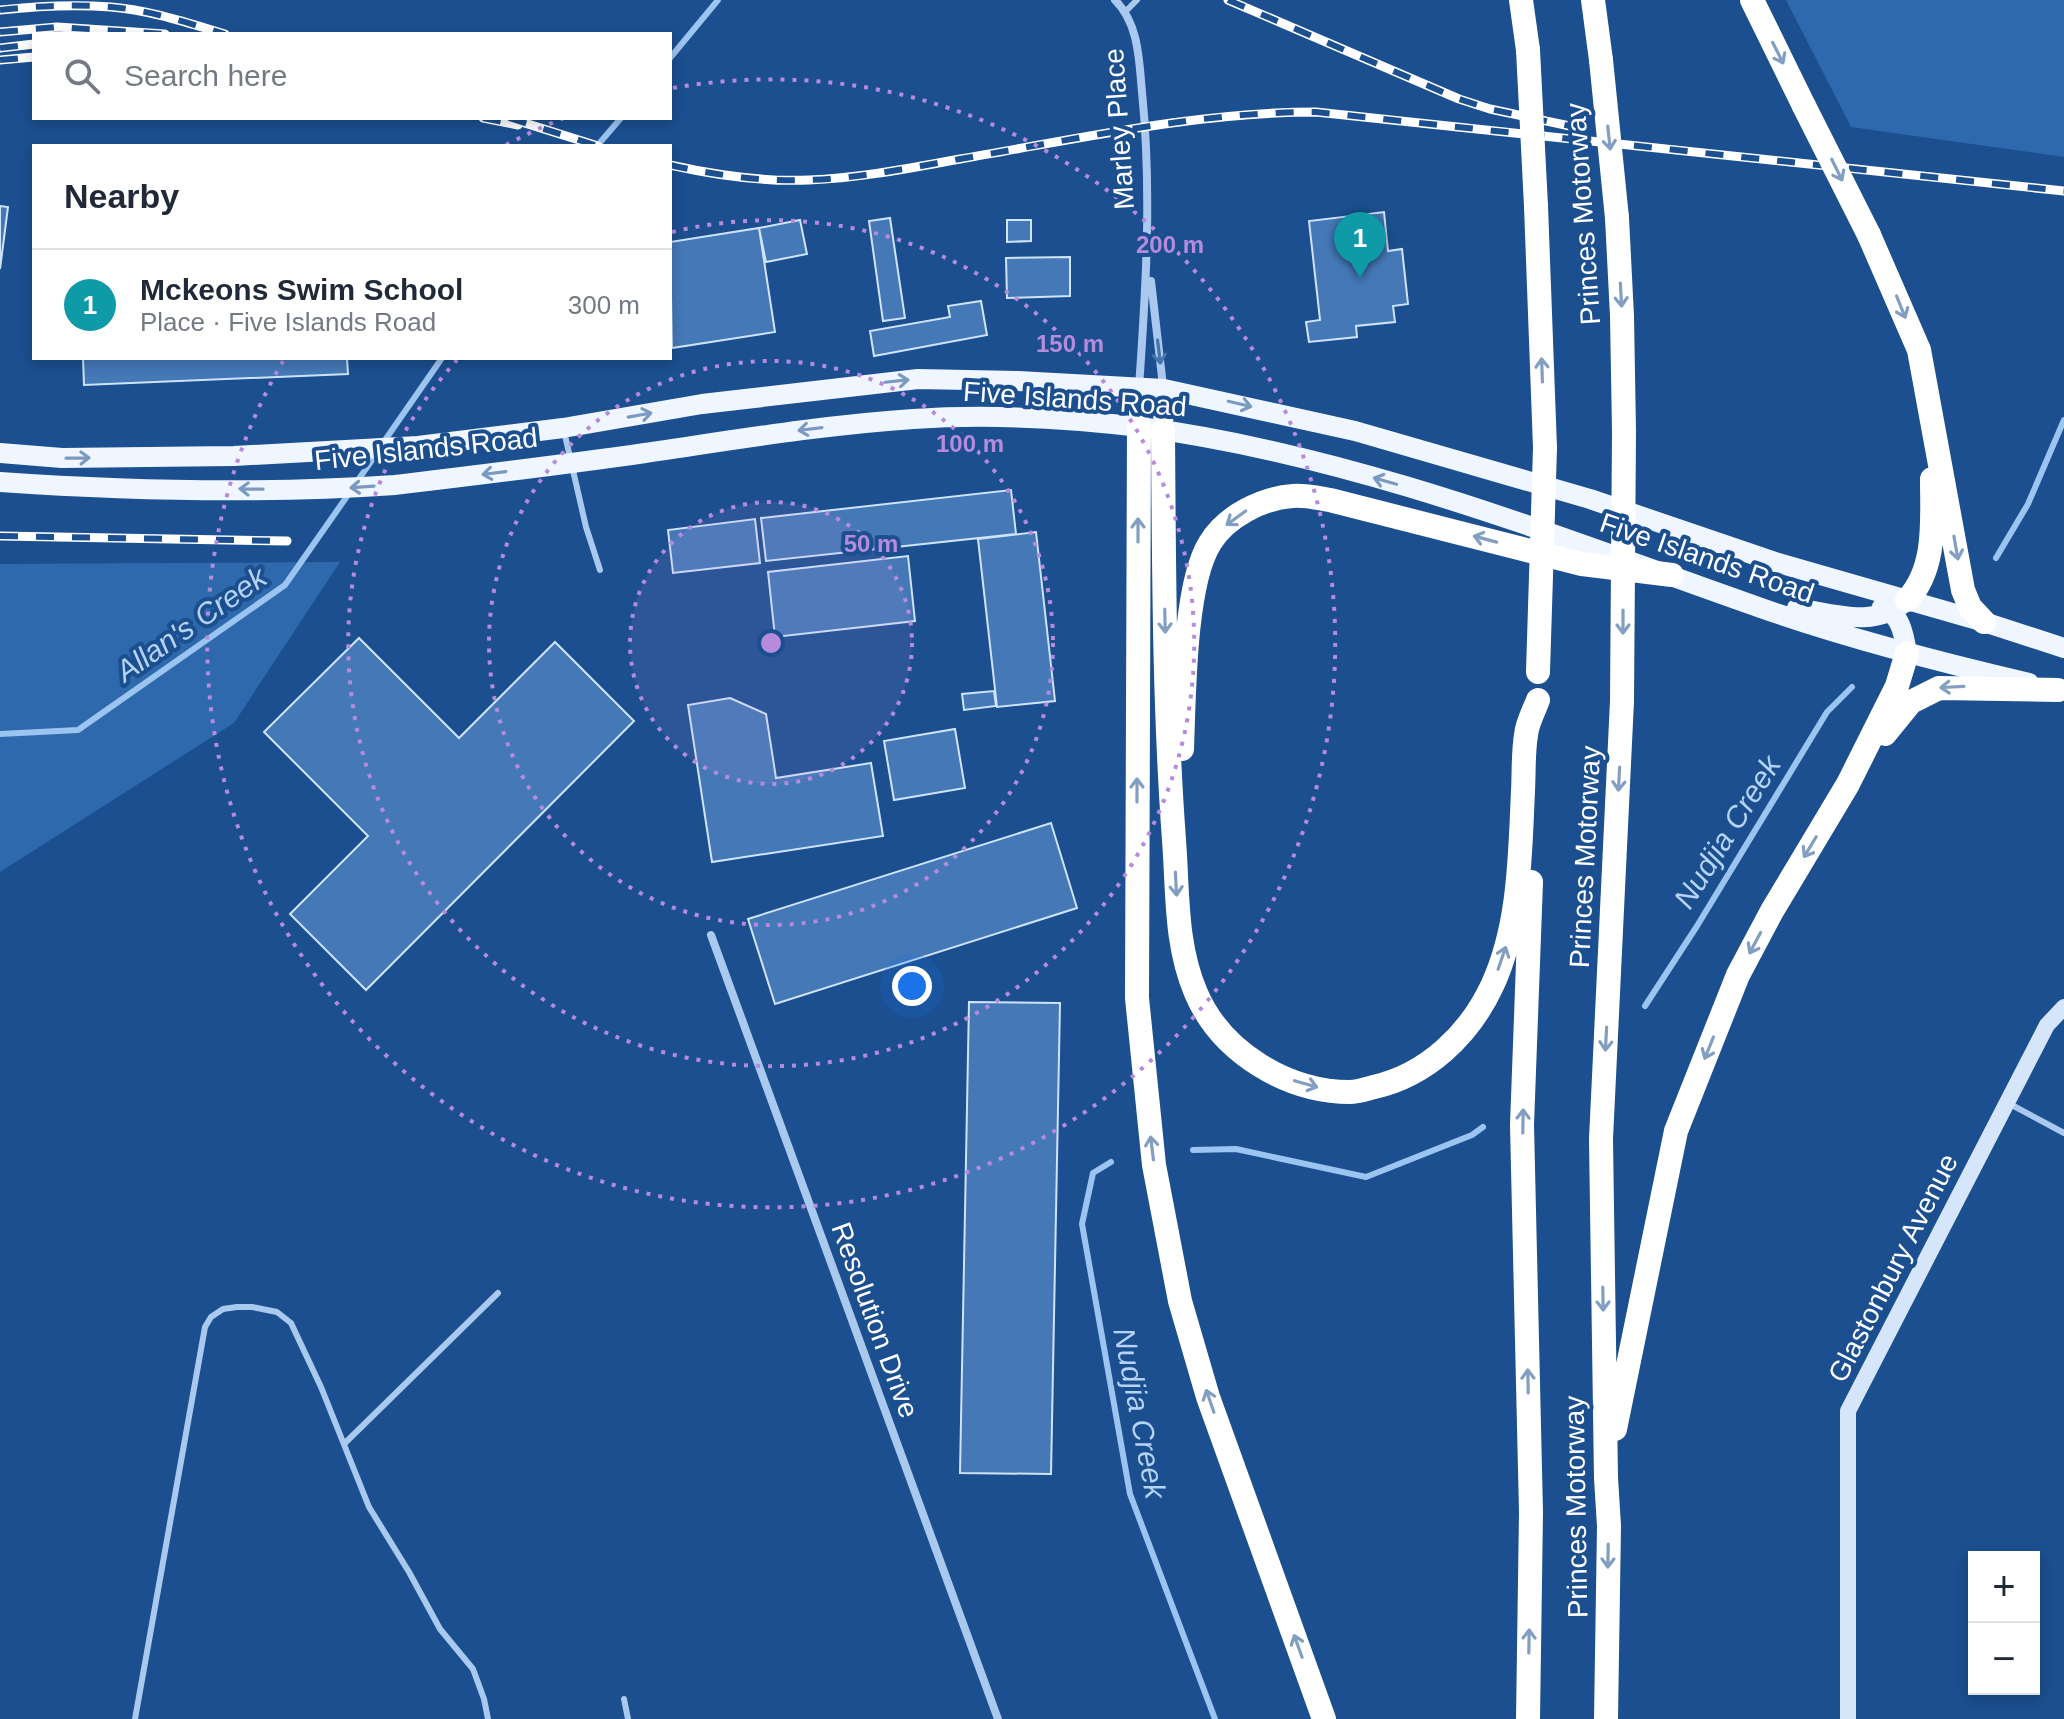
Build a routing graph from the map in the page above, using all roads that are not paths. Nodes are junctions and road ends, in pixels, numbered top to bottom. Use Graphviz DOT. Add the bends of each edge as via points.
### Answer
graph roads {
  1 [pos="1115,0"];
  2 [pos="1137,0"];
  3 [pos="1521,0"];
  4 [pos="1593,0"];
  5 [pos="1752,0"];
  6 [pos="1126,11"];
  7 [pos="1148,260"];
  8 [pos="1139,388"];
  9 [pos="1164,389"];
  10 [pos="1933,416"];
  11 [pos="563,428"];
  12 [pos="1151,429"];
  13 [pos="0,453"];
  14 [pos="571,463"];
  15 [pos="0,482"];
  16 [pos="600,570"];
  17 [pos="1672,575"];
  18 [pos="1726,595"];
  19 [pos="1900,606"];
  20 [pos="1984,622"];
  21 [pos="2064,648"];
  22 [pos="1907,653"];
  23 [pos="2061,691"];
  24 [pos="1538,700"];
  25 [pos="1848,784"];
  26 [pos="1171,806"];
  27 [pos="711,935"];
  28 [pos="2064,1007"];
  29 [pos="2008,1103"];
  30 [pos="2064,1133"];
  31 [pos="498,1293"];
  32 [pos="344,1444"];
  33 [pos="1606,1478"];
  34 [pos="624,1699"];
  35 [pos="135,1719"];
  36 [pos="488,1719"];
  37 [pos="628,1719"];
  38 [pos="998,1719"];
  39 [pos="1324,1719"];
  40 [pos="1528,1719"];
  41 [pos="1606,1719"];
  42 [pos="1848,1719"];
  1 -- 6 [label="street, Marley Place"];
  2 -- 6 [label="lane"];
  24 -- 3 [label="highway, Princes Motorway, one-way, bridge" via="1545,448 1528,50"];
  4 -- 33 [label="highway, Princes Motorway, one-way, bridge" via="1617,218 1624,432 1622,701 1601,1139"];
  5 -- 10 [label="highway, one-way, bridge" via="1869,235 1919,350"];
  6 -- 7 [label="street, Marley Place" via="1137,41 1146,126"];
  7 -- 8 [label="street, Marley Place"];
  7 -- 9 [label="street, Marley Place, one-way"];
  8 -- 9 [label="main road, Five Islands Road"];
  11 -- 8 [label="main road, Five Islands Road, one-way" via="702,404 918,379"];
  8 -- 12 [label="main road"];
  9 -- 12 [label="main road"];
  9 -- 19 [label="main road, Five Islands Road, one-way" via="1355,431 1590,499"];
  10 -- 19 [label="highway" via="1930,544 1921,582"];
  10 -- 20 [label="highway, one-way" via="1963,590"];
  13 -- 11 [label="main road, Five Islands Road, one-way" via="62,458 351,451"];
  11 -- 14 [label="lane"];
  12 -- 14 [label="main road, Five Islands Road, one-way" via="1009,417 914,419"];
  17 -- 12 [label="main road, Five Islands Road, one-way" via="1381,480 1238,442"];
  12 -- 26 [label="highway, one-way"];
  39 -- 12 [label="highway, one-way" via="1208,1397 1180,1301 1154,1165 1137,998"];
  14 -- 15 [label="main road, Five Islands Road, one-way" via="329,490"];
  14 -- 16 [label="lane"];
  17 -- 18 [label="main road, Five Islands Road"];
  17 -- 26 [label="highway, one-way" via="1582,564 1330,500 1295,495 1249,509 1209,543 1198,573 1186,657 1182,767"];
  18 -- 19 [label="main road" via="1855,618 1875,618"];
  18 -- 22 [label="main road, Five Islands Road"];
  19 -- 20 [label="main road, Five Islands Road"];
  19 -- 22 [label="main road"];
  20 -- 21 [label="main road, Five Islands Road"];
  22 -- 23 [label="main road, Five Islands Road"];
  22 -- 25 [label="highway" via="1897,686"];
  23 -- 25 [label="highway, one-way" via="1958,686 1932,690 1905,709"];
  26 -- 24 [label="highway, one-way" via="1184,960 1213,1021 1241,1052 1307,1087 1352,1092 1390,1083 1427,1066 1460,1036 1492,986 1517,893 1526,733"];
  40 -- 24 [label="highway, Princes Motorway, one-way" via="1531,1512 1522,1125"];
  25 -- 33 [label="highway, one-way" via="1738,975 1676,1131"];
  27 -- 38 [label="street, Resolution Drive"];
  28 -- 29 [label="main road, Glastonbury Avenue" via="2047,1025"];
  29 -- 30 [label="lane"];
  29 -- 42 [label="main road, Glastonbury Avenue" via="1848,1411"];
  31 -- 32 [label="lane"];
  32 -- 35 [label="lane" via="291,1323 277,1312 252,1307 223,1309 211,1317 205,1327"];
  32 -- 36 [label="lane" via="369,1507 440,1629 473,1669"];
  33 -- 41 [label="highway, Princes Motorway, one-way"];
  34 -- 37 [label="lane"];
}
